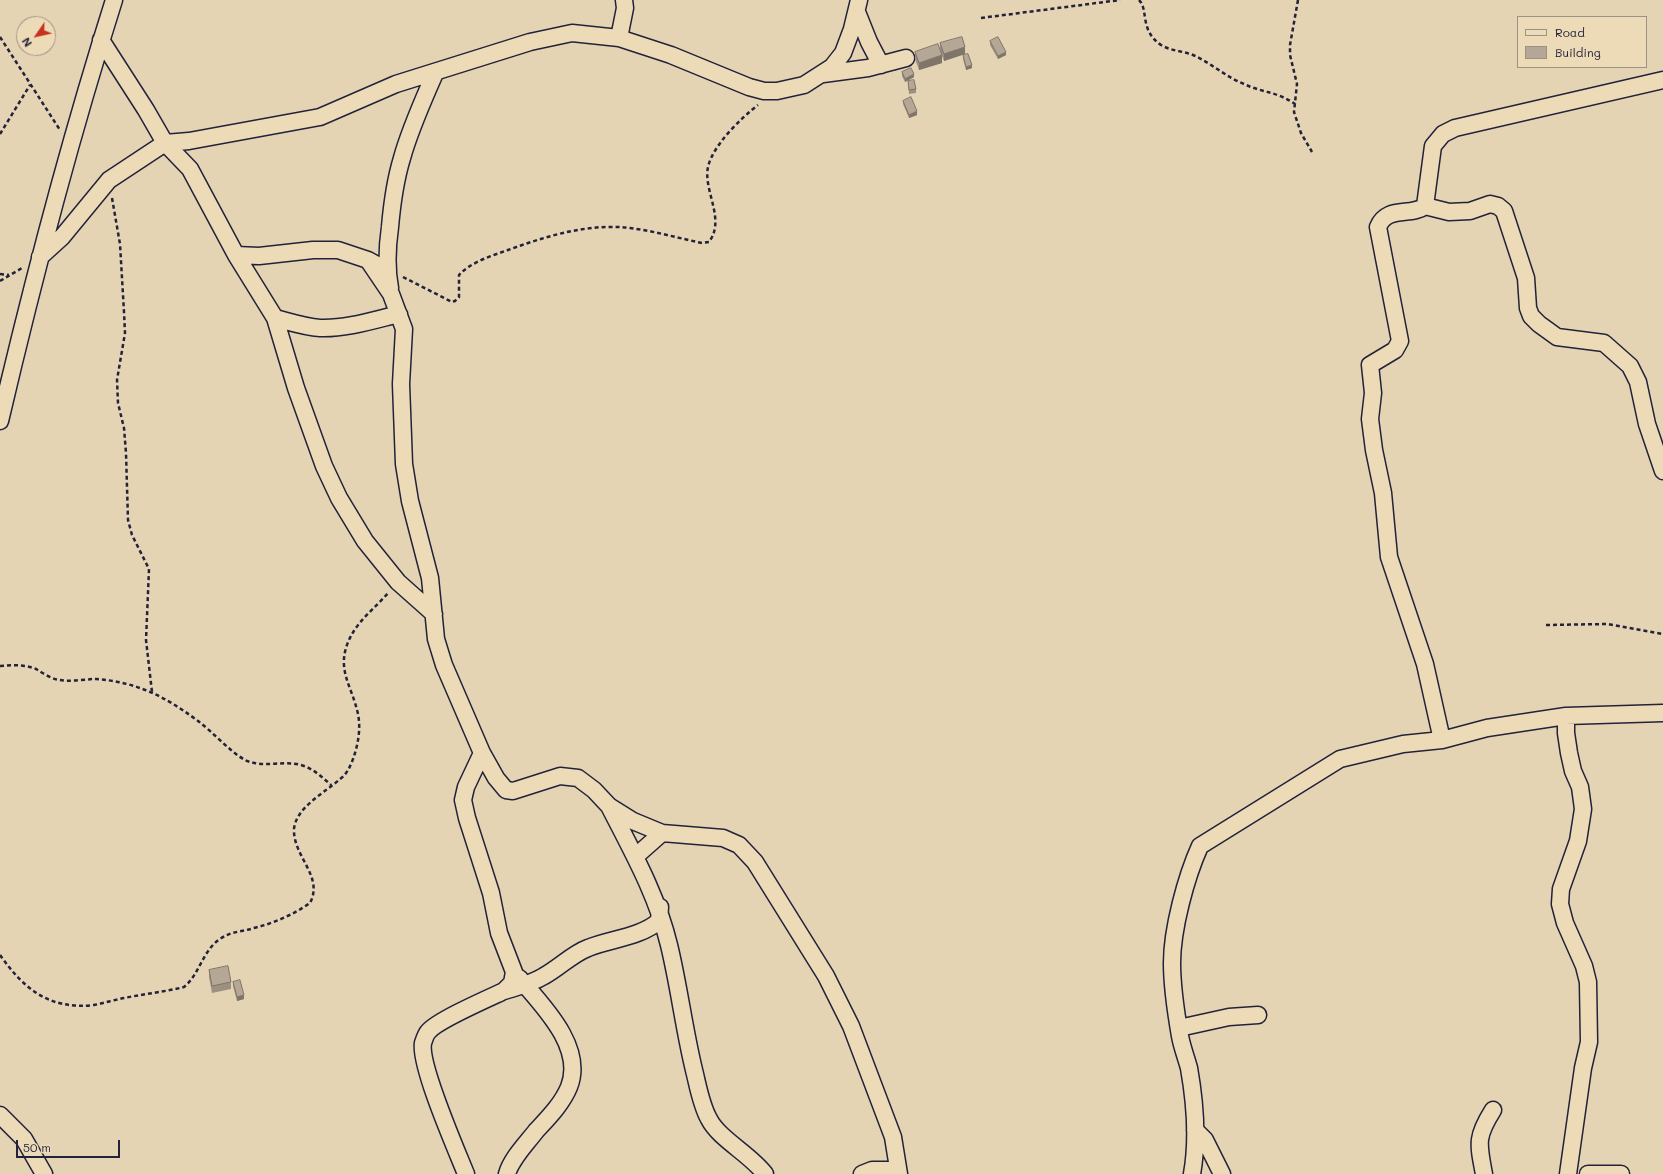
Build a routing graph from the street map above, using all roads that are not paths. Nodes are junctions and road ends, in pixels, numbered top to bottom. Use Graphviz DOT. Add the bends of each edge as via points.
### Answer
graph roads {
  1 [pos="114,0"];
  2 [pos="624,0"];
  3 [pos="858,6"];
  4 [pos="619,38"];
  5 [pos="101,40"];
  6 [pos="906,58"];
  7 [pos="881,65"];
  8 [pos="436,73"];
  9 [pos="823,74"];
  10 [pos="1663,80"];
  11 [pos="165,143"];
  12 [pos="1425,206"];
  13 [pos="236,255"];
  14 [pos="40,257"];
  15 [pos="368,260"];
  16 [pos="386,270"];
  17 [pos="391,294"];
  18 [pos="399,314"];
  19 [pos="275,318"];
  20 [pos="0,421"];
  21 [pos="1663,471"];
  22 [pos="434,614"];
  23 [pos="1663,713"];
  24 [pos="1566,716"];
  25 [pos="1442,740"];
  26 [pos="482,753"];
  27 [pos="609,806"];
  28 [pos="662,833"];
  29 [pos="636,856"];
  30 [pos="661,913"];
  31 [pos="514,972"];
  32 [pos="526,985"];
  33 [pos="504,991"];
  34 [pos="1258,1016"];
  35 [pos="1179,1028"];
  36 [pos="1493,1110"];
  37 [pos="0,1115"];
  38 [pos="1195,1130"];
  39 [pos="898,1172"];
  40 [pos="44,1174"];
  41 [pos="466,1174"];
  42 [pos="507,1174"];
  43 [pos="765,1174"];
  44 [pos="862,1174"];
  45 [pos="1192,1174"];
  46 [pos="1222,1174"];
  47 [pos="1484,1174"];
  48 [pos="1568,1174"];
  49 [pos="1588,1174"];
  50 [pos="1621,1174"];
  1 -- 5 [label="street"];
  2 -- 4 [label="street" via="625,8"];
  3 -- 7 [label="street" via="869,42"];
  3 -- 9 [label="street" via="843,53"];
  4 -- 8 [label="street" via="572,33 530,42"];
  4 -- 9 [label="street" via="764,91 804,85"];
  5 -- 11 [label="street"];
  5 -- 14 [label="street"];
  6 -- 7 [label="street"];
  7 -- 9 [label="street"];
  8 -- 11 [label="street" via="396,84 320,117 197,140"];
  8 -- 16 [label="street" via="412,126 401,159 393,200"];
  10 -- 12 [label="street" via="1455,128 1443,134 1433,146"];
  11 -- 13 [label="street" via="190,168"];
  11 -- 14 [label="street" via="109,180 62,237"];
  12 -- 21 [label="street" via="1449,212 1470,211 1490,204 1504,211 1526,278 1531,316 1557,337 1604,343 1630,366 1638,382 1647,424"];
  12 -- 25 [label="street" via="1418,210 1387,216 1380,221 1378,227 1400,341 1395,350 1370,365 1373,393 1370,419 1383,493 1389,557 1425,664"];
  13 -- 15 [label="street" via="259,256 338,250"];
  13 -- 19 [label="street"];
  14 -- 20 [label="street"];
  15 -- 16 [label="street"];
  15 -- 17 [label="street"];
  16 -- 17 [label="street"];
  17 -- 18 [label="street"];
  18 -- 19 [label="street" via="345,326 322,328 302,326"];
  18 -- 22 [label="street" via="404,329 401,384 404,464 410,500 430,578"];
  19 -- 22 [label="street" via="296,388 324,466 339,498 365,541 398,582"];
  22 -- 26 [label="street" via="436,639 444,665"];
  23 -- 24 [label="street"];
  24 -- 25 [label="street" via="1486,728"];
  24 -- 48 [label="street" via="1569,753 1580,787 1583,810 1578,841 1561,889 1560,904 1588,982 1589,1042"];
  25 -- 35 [label="street" via="1403,744 1340,759 1200,846 1194,857 1174,938 1172,963"];
  26 -- 27 [label="street" via="506,790 513,792 560,776 578,778"];
  26 -- 31 [label="street" via="466,787 463,800 491,893 499,933"];
  27 -- 28 [label="street" via="633,821"];
  27 -- 29 [label="street"];
  27 -- 30 [label="street"];
  28 -- 29 [label="street"];
  28 -- 39 [label="street" via="723,838 739,845 755,862 842,1005 893,1137"];
  29 -- 30 [label="street"];
  30 -- 32 [label="street" via="656,924 586,949"];
  30 -- 43 [label="street" via="670,946 685,1032 708,1120 717,1131 746,1153"];
  31 -- 32 [label="street"];
  31 -- 33 [label="street" via="512,984"];
  32 -- 33 [label="street"];
  32 -- 42 [label="street" via="557,1024 570,1049 572,1072 569,1087 557,1107 522,1149"];
  33 -- 41 [label="street" via="440,1023 428,1031 423,1043 429,1076"];
  34 -- 35 [label="street" via="1229,1017"];
  35 -- 38 [label="street" via="1188,1068"];
  36 -- 47 [label="street" via="1480,1134"];
  37 -- 40 [label="street" via="24,1139"];
  38 -- 45 [label="street"];
  38 -- 46 [label="street" via="1206,1140"];
  39 -- 44 [label="street" via="872,1170"];
  49 -- 50 [label="street"];
}
